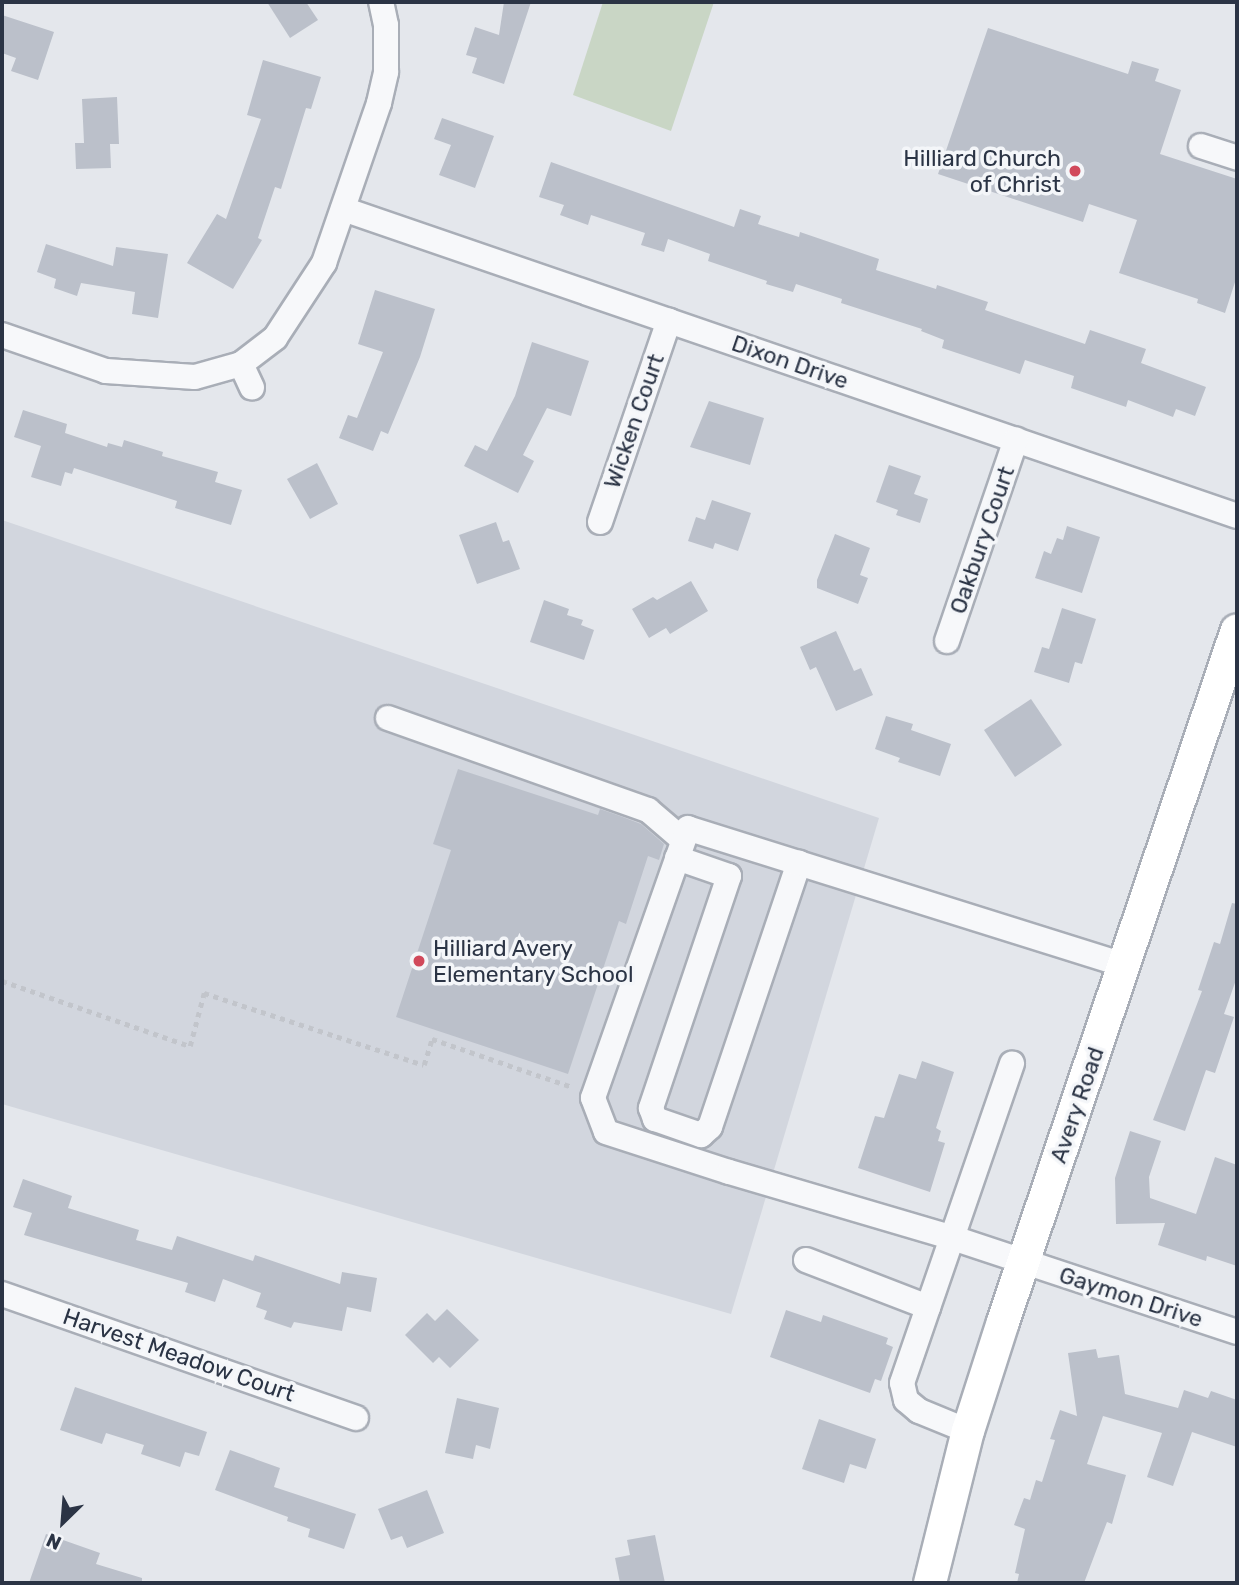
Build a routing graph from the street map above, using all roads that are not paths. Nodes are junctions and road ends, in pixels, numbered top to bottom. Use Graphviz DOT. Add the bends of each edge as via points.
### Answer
graph roads {
  1 [pos="381,2"];
  2 [pos="1202,146"];
  3 [pos="1237,158"];
  4 [pos="342,209"];
  5 [pos="668,321"];
  6 [pos="2,335"];
  7 [pos="241,364"];
  8 [pos="252,388"];
  9 [pos="1016,440"];
  10 [pos="1237,516"];
  11 [pos="600,522"];
  12 [pos="1237,630"];
  13 [pos="947,641"];
  14 [pos="388,718"];
  15 [pos="680,849"];
  16 [pos="799,863"];
  17 [pos="1124,965"];
  18 [pos="1012,1063"];
  19 [pos="950,1237"];
  20 [pos="806,1259"];
  21 [pos="1025,1261"];
  22 [pos="2,1294"];
  23 [pos="928,1307"];
  24 [pos="1237,1332"];
  25 [pos="356,1418"];
  26 [pos="968,1431"];
  27 [pos="930,1583"];
  1 -- 4 [label="street" via="386,72"];
  2 -- 3 [label="street"];
  4 -- 5 [label="street, Dixon Drive"];
  4 -- 7 [label="street" via="324,264 275,338"];
  5 -- 9 [label="street, Dixon Drive"];
  5 -- 11 [label="street, Wicken Court"];
  6 -- 7 [label="street" via="106,371 195,377"];
  7 -- 8 [label="street"];
  9 -- 10 [label="street, Dixon Drive"];
  9 -- 13 [label="street, Oakbury Court"];
  12 -- 17 [label="main road, Avery Road"];
  14 -- 15 [label="street" via="648,810"];
  15 -- 16 [label="street" via="688,828"];
  15 -- 16 [label="street" via="729,876 651,1108 655,1119 701,1135 709,1127"];
  15 -- 19 [label="street, Gaymon Drive" via="593,1098 606,1132"];
  16 -- 17 [label="street"];
  17 -- 21 [label="main road, Avery Road"];
  18 -- 19 [label="street"];
  19 -- 21 [label="street, Gaymon Drive"];
  19 -- 23 [label="street"];
  20 -- 23 [label="street"];
  21 -- 24 [label="street, Gaymon Drive"];
  21 -- 26 [label="main road, Avery Road"];
  22 -- 25 [label="street, Harvest Meadow Court"];
  23 -- 26 [label="street" via="902,1383 905,1400 919,1411"];
  26 -- 27 [label="main road, Avery Road"];
}
